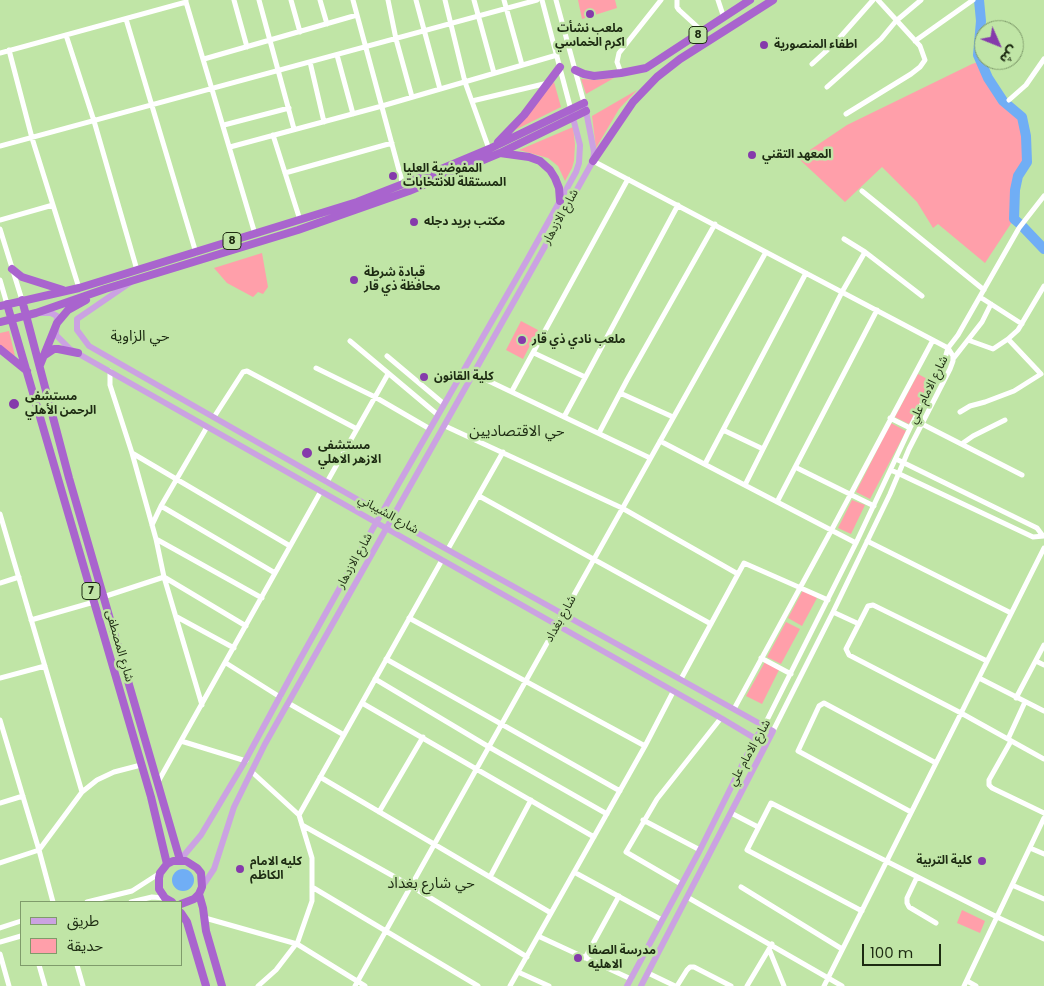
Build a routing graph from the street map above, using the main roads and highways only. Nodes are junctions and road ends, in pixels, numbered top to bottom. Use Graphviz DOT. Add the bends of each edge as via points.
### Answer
graph roads {
  1 [pos="773,0"];
  2 [pos="749,1"];
  3 [pos="755,12"];
  4 [pos="560,67"];
  5 [pos="575,70"];
  6 [pos="585,107"];
  7 [pos="572,114"];
  8 [pos="489,149"];
  9 [pos="500,153"];
  10 [pos="593,161"];
  11 [pos="560,201"];
  12 [pos="301,219"];
  13 [pos="311,226"];
  14 [pos="298,230"];
  15 [pos="12,269"];
  16 [pos="132,282"];
  17 [pos="105,289"];
  18 [pos="65,291"];
  19 [pos="22,300"];
  20 [pos="4,305"];
  21 [pos="36,313"];
  22 [pos="495,315"];
  23 [pos="27,316"];
  24 [pos="12,319"];
  25 [pos="504,320"];
  26 [pos="0,322"];
  27 [pos="57,323"];
  28 [pos="0,349"];
  29 [pos="78,353"];
  30 [pos="41,361"];
  31 [pos="28,372"];
  32 [pos="170,392"];
  33 [pos="164,403"];
  34 [pos="382,512"];
  35 [pos="393,518"];
  36 [pos="376,522"];
  37 [pos="386,528"];
  38 [pos="298,663"];
  39 [pos="308,669"];
  40 [pos="764,726"];
  41 [pos="773,731"];
  42 [pos="755,739"];
  43 [pos="766,745"];
  44 [pos="180,860"];
  45 [pos="167,864"];
  46 [pos="200,890"];
  47 [pos="169,900"];
  48 [pos="182,904"];
  49 [pos="182,914"];
  50 [pos="206,986"];
  51 [pos="222,986"];
  52 [pos="627,986"];
  53 [pos="642,986"];
  1 -- 3 [label="highway, 8"];
  2 -- 3 [label="highway"];
  2 -- 5 [label="highway, 8" via="646,68 594,76"];
  3 -- 10 [label="highway, 8" via="657,77 633,102"];
  4 -- 8 [label="highway" via="516,124"];
  6 -- 7 [label="highway, 8"];
  6 -- 10 [label="main road"];
  7 -- 8 [label="highway, 8"];
  7 -- 9 [label="highway, 8"];
  7 -- 11 [label="main road, شارع الازدهار" via="580,144 578,163"];
  8 -- 12 [label="highway, 8" via="403,185"];
  9 -- 11 [label="highway" via="540,161 556,178"];
  9 -- 13 [label="highway, 8" via="409,192"];
  10 -- 25 [label="main road, شارع الازدهار"];
  11 -- 22 [label="main road, شارع الازدهار"];
  12 -- 13 [label="highway"];
  12 -- 14 [label="highway"];
  12 -- 18 [label="highway, 8"];
  13 -- 14 [label="highway, 8"];
  14 -- 16 [label="highway, 8"];
  15 -- 18 [label="highway" via="22,277"];
  16 -- 17 [label="highway, 8"];
  16 -- 32 [label="main road, شارع الشيباني" via="81,315 77,319 77,330 89,346"];
  17 -- 21 [label="highway, 8"];
  17 -- 27 [label="highway" via="68,310"];
  18 -- 19 [label="highway, 8"];
  19 -- 20 [label="highway, 8"];
  19 -- 23 [label="highway, 7"];
  20 -- 24 [label="highway, 7"];
  21 -- 23 [label="highway, 8"];
  21 -- 27 [label="main road" via="55,314"];
  22 -- 25 [label="main road"];
  22 -- 34 [label="main road, شارع الازدهار"];
  23 -- 24 [label="highway, 8"];
  23 -- 30 [label="highway, شارع المصطفى / 7"];
  24 -- 26 [label="highway, 8"];
  24 -- 31 [label="highway, شارع المصطفى / 7"];
  25 -- 35 [label="main road, شارع الازدهار"];
  27 -- 29 [label="main road, شارع الشيباني" via="56,335 64,345"];
  27 -- 30 [label="highway"];
  28 -- 31 [label="highway"];
  29 -- 30 [label="highway" via="54,349"];
  29 -- 33 [label="main road, شارع الشيباني"];
  30 -- 44 [label="highway, شارع المصطفى / 7" via="69,478"];
  31 -- 45 [label="highway, شارع المصطفى / 7" via="153,805"];
  32 -- 33 [label="main road"];
  32 -- 34 [label="main road, شارع الشيباني"];
  33 -- 36 [label="main road, شارع الشيباني"];
  34 -- 35 [label="main road, شارع الشيباني"];
  34 -- 36 [label="main road, شارع الازدهار"];
  35 -- 37 [label="main road, شارع الازدهار"];
  35 -- 40 [label="main road, شارع الشيباني"];
  36 -- 37 [label="main road, شارع الشيباني"];
  36 -- 38 [label="main road, شارع الازدهار"];
  37 -- 39 [label="main road, شارع الازدهار"];
  37 -- 42 [label="main road, شارع الشيباني"];
  38 -- 39 [label="main road"];
  38 -- 44 [label="main road, شارع الازدهار" via="246,761 201,835"];
  39 -- 46 [label="main road, شارع الازدهار" via="234,807 214,869"];
  40 -- 41 [label="main road, شارع الشيباني"];
  40 -- 42 [label="main road, شارع الامام علي"];
  41 -- 43 [label="main road, شارع الامام علي"];
  42 -- 43 [label="main road, شارع الشيباني"];
  42 -- 52 [label="main road, شارع الامام علي"];
  43 -- 53 [label="main road, شارع الامام علي"];
  44 -- 45 [label="highway"];
  44 -- 46 [label="highway" via="186,860 201,873"];
  45 -- 47 [label="highway" via="160,873 159,889"];
  46 -- 48 [label="highway" via="194,899"];
  46 -- 51 [label="highway" via="206,932"];
  49 -- 50 [label="highway"];
}
